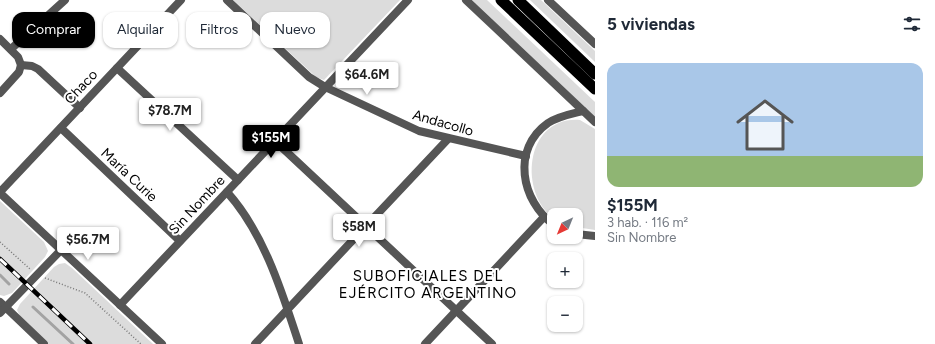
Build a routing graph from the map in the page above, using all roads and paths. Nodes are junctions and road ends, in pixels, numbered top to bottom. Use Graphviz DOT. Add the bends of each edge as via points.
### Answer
graph roads {
  1 [pos="65,0"];
  2 [pos="181,0"];
  3 [pos="227,0"];
  4 [pos="408,0"];
  5 [pos="466,0"];
  6 [pos="501,0"];
  7 [pos="518,0"];
  8 [pos="548,0"];
  9 [pos="0,39"];
  10 [pos="595,44"];
  11 [pos="11,50"];
  12 [pos="21,65"];
  13 [pos="117,68"];
  14 [pos="595,74"];
  15 [pos="325,88"];
  16 [pos="595,89"];
  17 [pos="0,93"];
  18 [pos="80,108"];
  19 [pos="583,111"];
  20 [pos="595,122"];
  21 [pos="61,128"];
  22 [pos="448,139"];
  23 [pos="275,141"];
  24 [pos="526,156"];
  25 [pos="238,180"];
  26 [pos="0,192"];
  27 [pos="227,192"];
  28 [pos="544,217"];
  29 [pos="547,219"];
  30 [pos="366,226"];
  31 [pos="583,235"];
  32 [pos="595,236"];
  33 [pos="180,241"];
  34 [pos="0,242"];
  35 [pos="61,250"];
  36 [pos="38,274"];
  37 [pos="120,305"];
  38 [pos="2,307"];
  39 [pos="288,309"];
  40 [pos="456,311"];
  41 [pos="44,344"];
  42 [pos="141,344"];
  43 [pos="162,344"];
  44 [pos="255,344"];
  45 [pos="299,344"];
  46 [pos="425,344"];
  47 [pos="492,344"];
  1 -- 11 [label="street"];
  2 -- 13 [label="street, Chaco"];
  3 -- 15 [label="street, Andacollo" via="309,77"];
  4 -- 15 [label="street, Sin Nombre"];
  5 -- 19 [label="street"];
  6 -- 16 [label="highway"];
  7 -- 14 [label="highway"];
  8 -- 10 [label="street"];
  9 -- 11 [label="street"];
  11 -- 12 [label="street"];
  12 -- 17 [label="street" via="19,72"];
  12 -- 18 [label="street" via="38,69"];
  13 -- 18 [label="street, Chaco"];
  13 -- 25 [label="street"];
  15 -- 22 [label="street, Andacollo" via="409,127"];
  15 -- 23 [label="street, Sin Nombre"];
  18 -- 21 [label="street, Chaco"];
  19 -- 20 [label="street"];
  19 -- 24 [label="street" via="558,118 542,128 530,143"];
  21 -- 26 [label="street, Chaco"];
  21 -- 33 [label="street, María Curie"];
  22 -- 24 [label="street, Andacollo"];
  22 -- 30 [label="street"];
  23 -- 25 [label="street, Sin Nombre"];
  23 -- 30 [label="street"];
  24 -- 28 [label="street" via="526,186 536,208"];
  25 -- 27 [label="street, Sin Nombre"];
  26 -- 35 [label="street"];
  27 -- 33 [label="street, Sin Nombre"];
  27 -- 39 [label="street" via="243,213 271,264"];
  28 -- 29 [label="street"];
  28 -- 40 [label="street"];
  30 -- 39 [label="street"];
  30 -- 40 [label="street"];
  31 -- 32 [label="street"];
  33 -- 37 [label="street, Sin Nombre"];
  34 -- 36 [label="path"];
  35 -- 36 [label="street"];
  35 -- 37 [label="street"];
  36 -- 38 [label="street"];
  36 -- 42 [label="path" via="89,295"];
  37 -- 43 [label="street"];
  38 -- 41 [label="street"];
  39 -- 44 [label="street"];
  39 -- 45 [label="street"];
  40 -- 46 [label="street"];
  40 -- 47 [label="street"];
}
